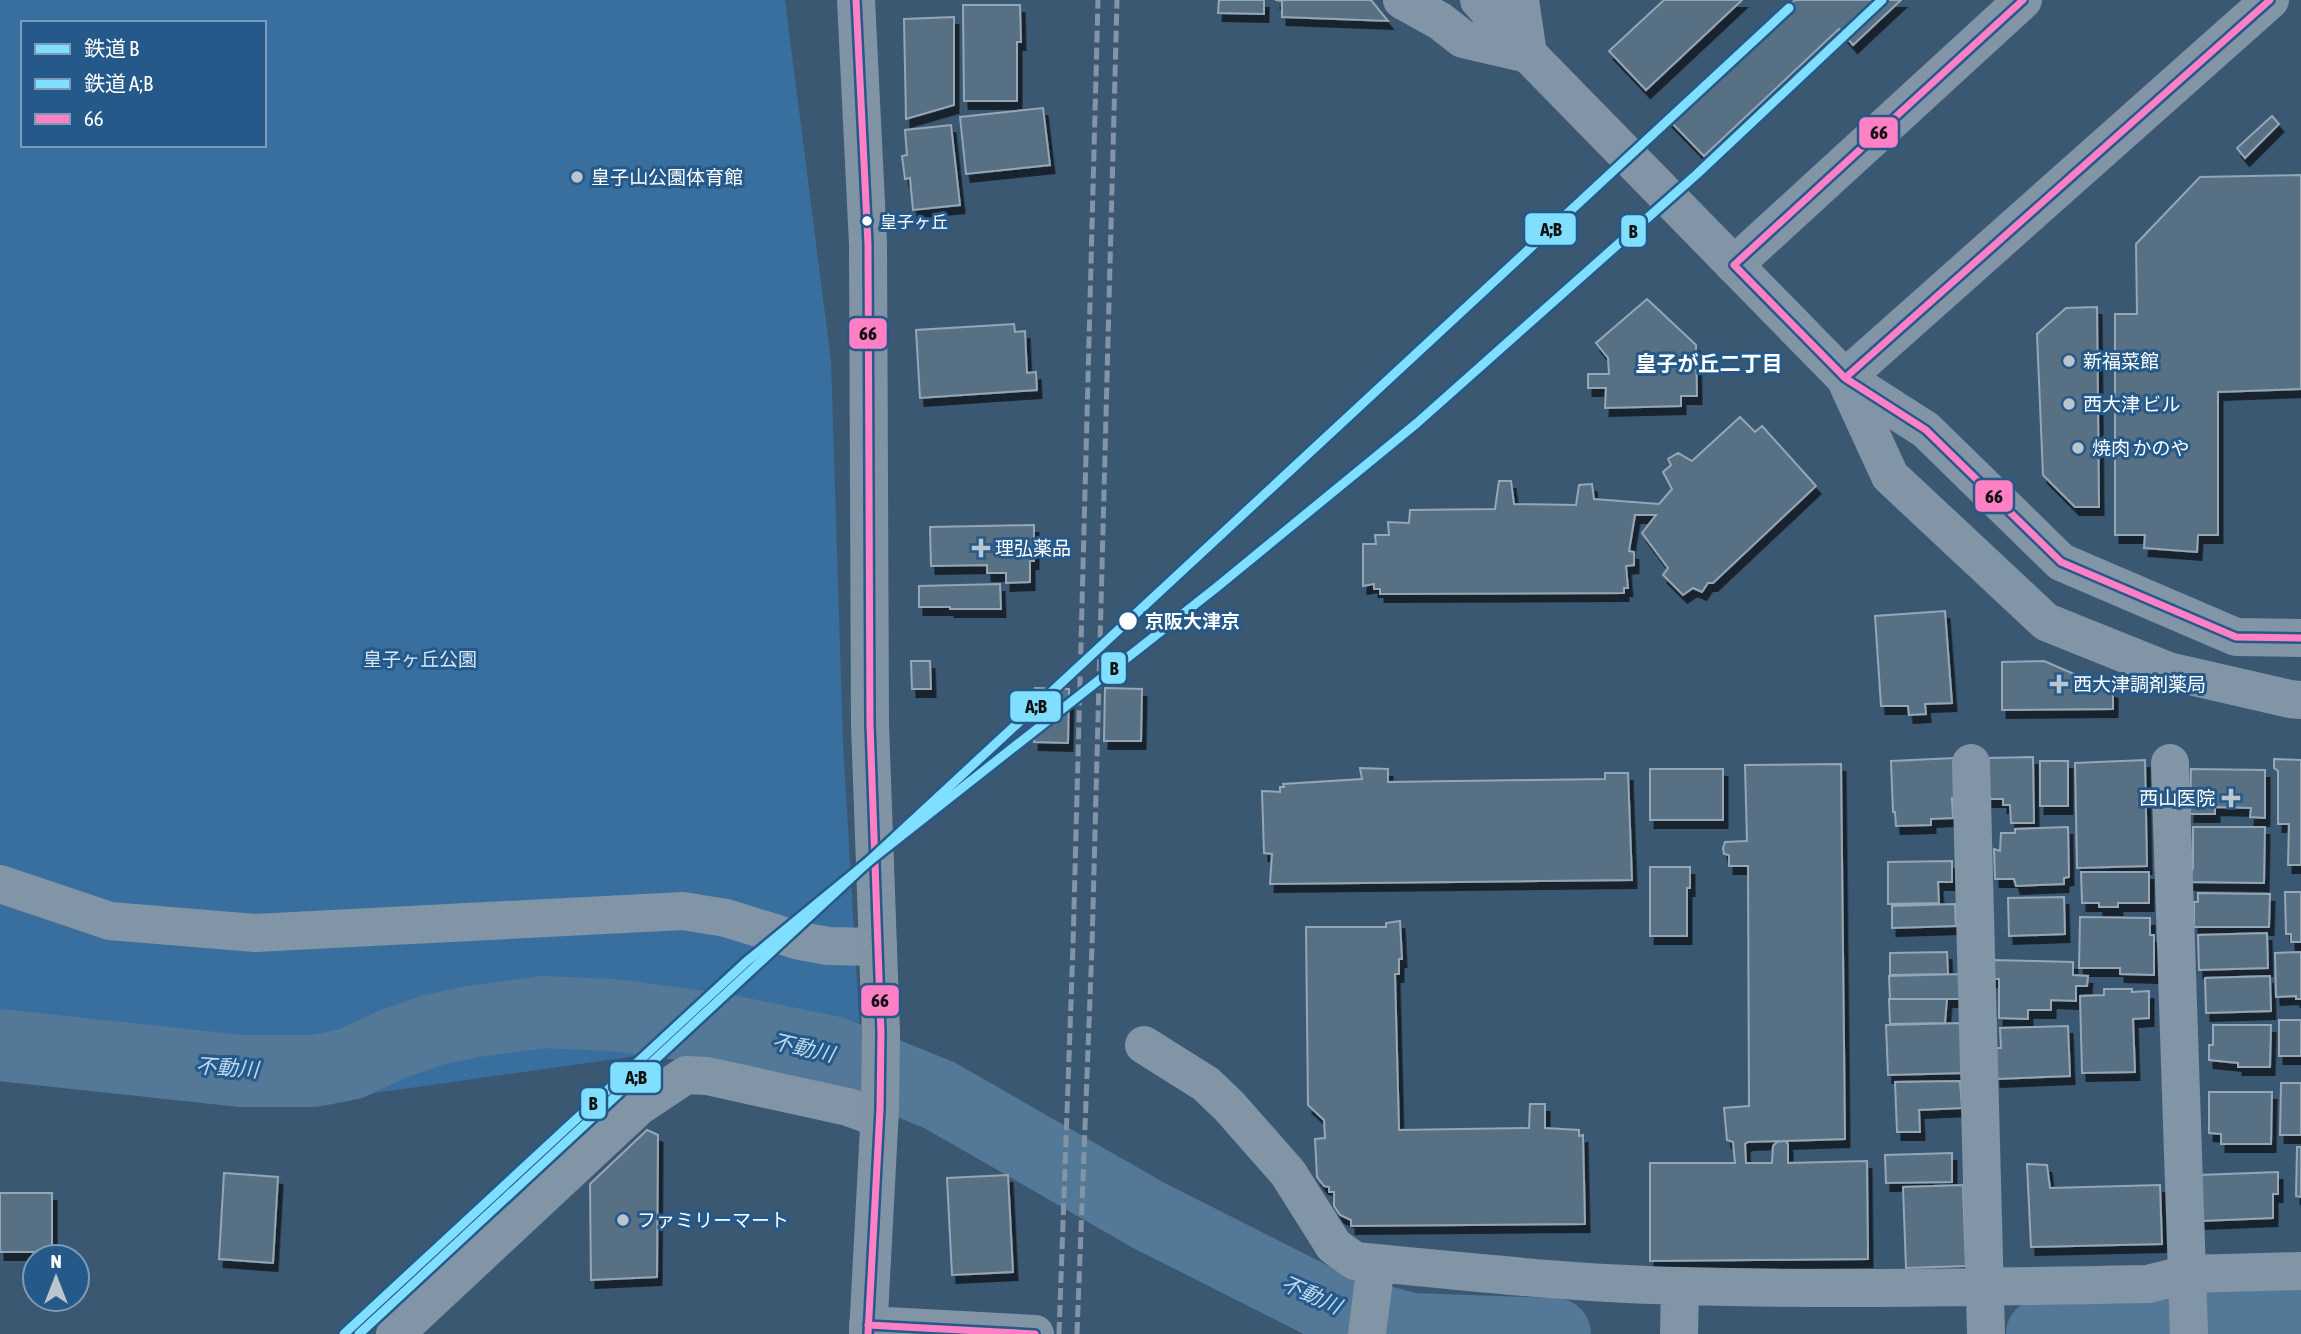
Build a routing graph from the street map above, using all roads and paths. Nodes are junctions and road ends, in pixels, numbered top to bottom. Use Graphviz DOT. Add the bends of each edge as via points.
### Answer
graph roads {
  1 [pos="856,0"];
  2 [pos="1402,0"];
  3 [pos="1479,0"];
  4 [pos="1520,0"];
  5 [pos="2023,0"];
  6 [pos="2270,0"];
  7 [pos="1528,54"];
  8 [pos="1734,265"];
  9 [pos="1845,379"];
  10 [pos="2301,638"];
  11 [pos="2301,699"];
  12 [pos="1971,763"];
  13 [pos="2170,763"];
  14 [pos="0,884"];
  15 [pos="878,947"];
  16 [pos="1144,1045"];
  17 [pos="879,1113"];
  18 [pos="1376,1264"];
  19 [pos="2301,1270"];
  20 [pos="2188,1276"];
  21 [pos="1680,1288"];
  22 [pos="1984,1289"];
  23 [pos="868,1329"];
  24 [pos="395,1334"];
  25 [pos="1034,1334"];
  26 [pos="1367,1334"];
  27 [pos="1679,1334"];
  28 [pos="1986,1334"];
  29 [pos="2189,1334"];
  1 -- 15 [label="main road" via="868,244 870,724"];
  2 -- 7 [label="street" via="1463,39"];
  3 -- 7 [label="street"];
  4 -- 7 [label="street"];
  5 -- 8 [label="street"];
  6 -- 9 [label="street"];
  7 -- 8 [label="street"];
  8 -- 9 [label="street"];
  9 -- 10 [label="street" via="1926,430 2061,562 2236,637"];
  9 -- 11 [label="street" via="1890,476 2046,622 2168,671"];
  12 -- 22 [label="street"];
  13 -- 20 [label="street"];
  14 -- 15 [label="street" via="110,921 255,933 683,911 828,946"];
  15 -- 17 [label="main road"];
  16 -- 18 [label="street" via="1206,1084 1229,1106 1288,1173 1334,1246 1355,1261"];
  17 -- 23 [label="main road"];
  17 -- 24 [label="street" via="686,1075 638,1107"];
  18 -- 21 [label="street"];
  18 -- 26 [label="street"];
  19 -- 20 [label="street"];
  20 -- 22 [label="street" via="2148,1284"];
  20 -- 29 [label="street"];
  21 -- 22 [label="street"];
  21 -- 27 [label="street"];
  22 -- 28 [label="street"];
  23 -- 25 [label="street"];
}
